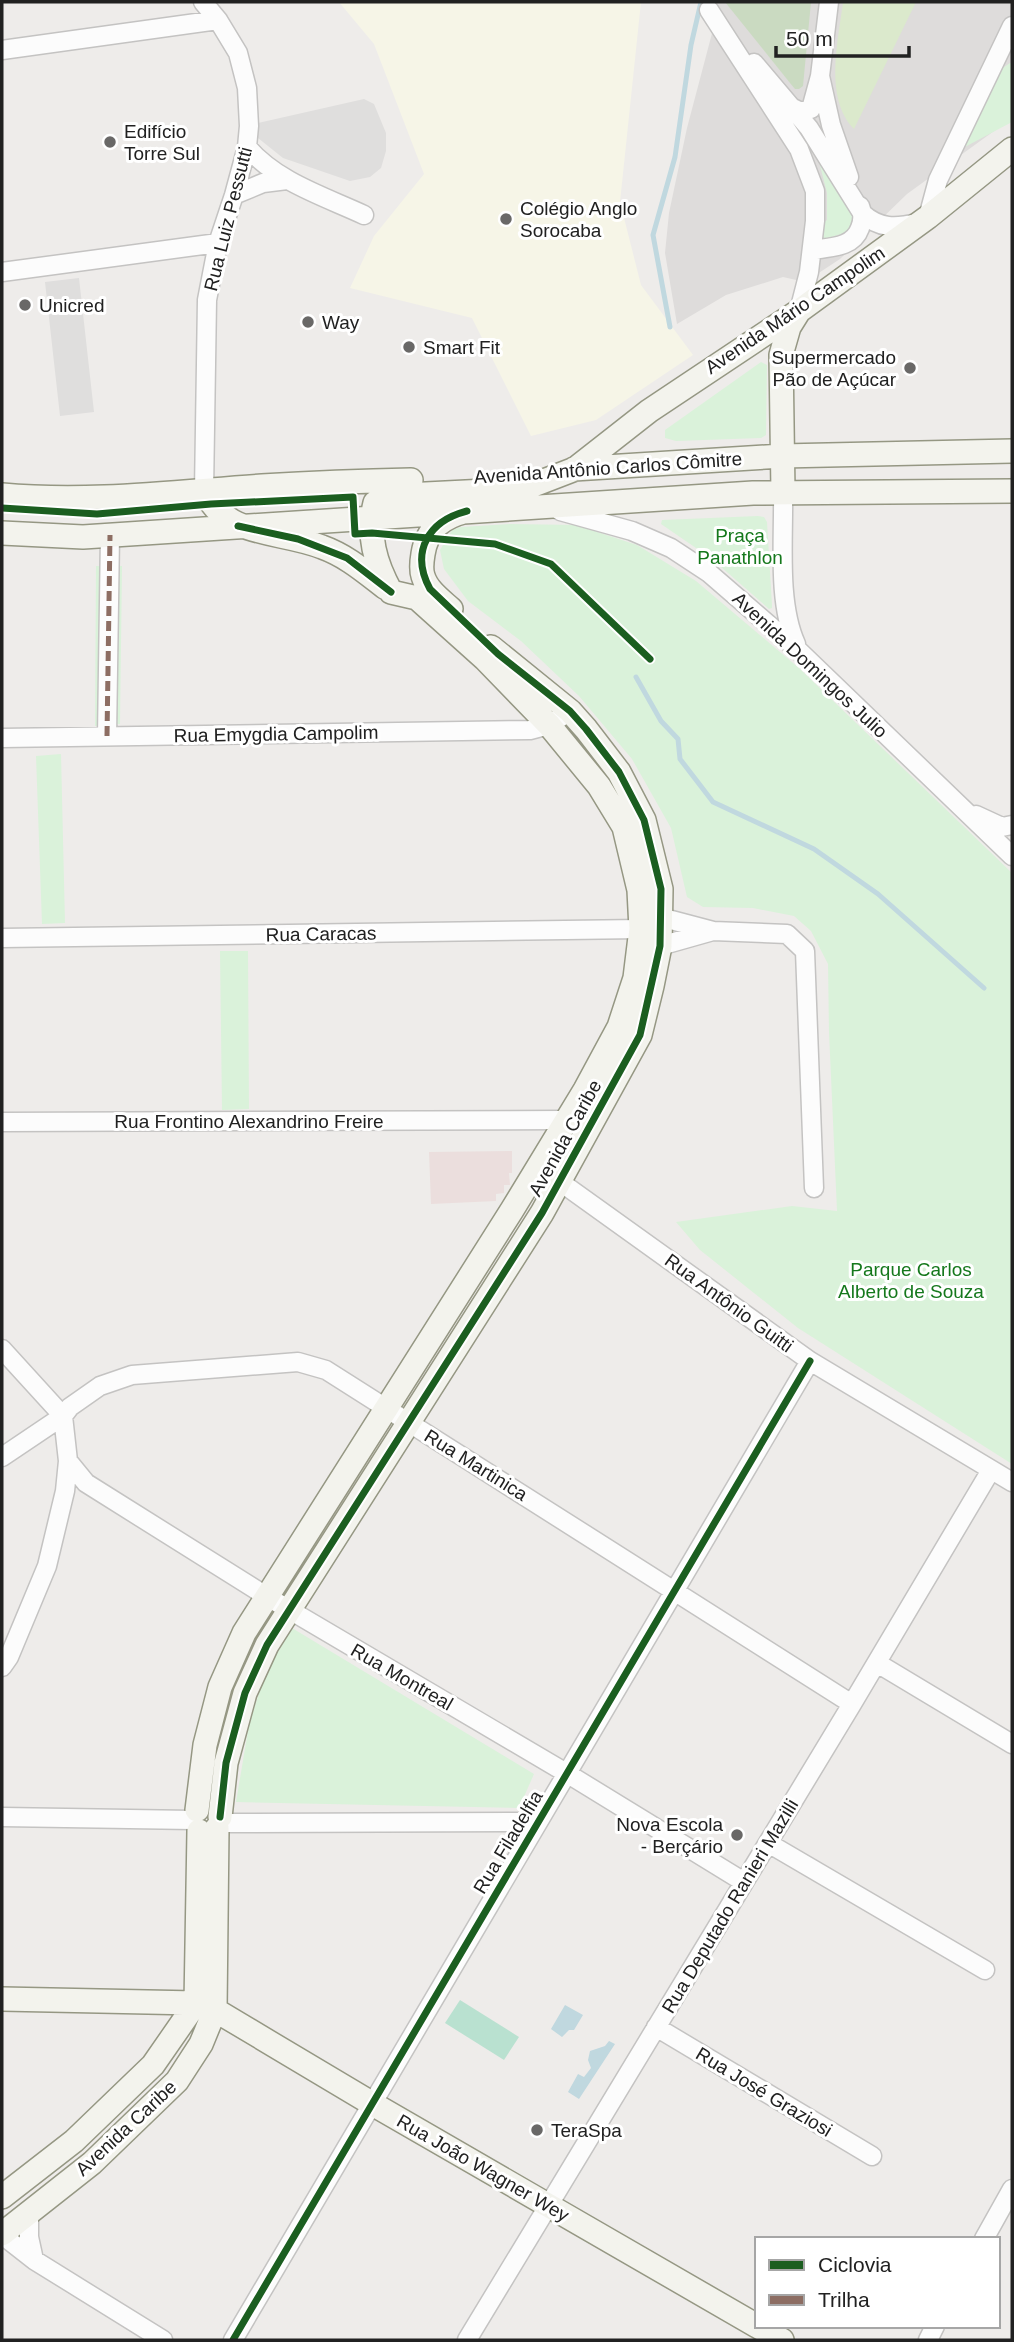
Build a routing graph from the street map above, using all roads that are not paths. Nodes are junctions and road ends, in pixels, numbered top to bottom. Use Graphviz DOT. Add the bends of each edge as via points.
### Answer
graph roads {
  1 [pos="204,2"];
  2 [pos="829,2"];
  3 [pos="705,6"];
  4 [pos="218,20"];
  5 [pos="1012,26"];
  6 [pos="2,50"];
  7 [pos="820,76"];
  8 [pos="802,109"];
  9 [pos="808,128"];
  10 [pos="247,147"];
  11 [pos="1012,149"];
  12 [pos="806,165"];
  13 [pos="287,180"];
  14 [pos="234,195"];
  15 [pos="862,213"];
  16 [pos="365,215"];
  17 [pos="924,220"];
  18 [pos="218,243"];
  19 [pos="812,250"];
  20 [pos="2,272"];
  21 [pos="799,311"];
  22 [pos="1012,451"];
  23 [pos="782,456"];
  24 [pos="575,469"];
  25 [pos="205,491"];
  26 [pos="1012,491"];
  27 [pos="783,492"];
  28 [pos="2,495"];
  29 [pos="540,507"];
  30 [pos="467,511"];
  31 [pos="372,518"];
  32 [pos="238,526"];
  33 [pos="2,533"];
  34 [pos="110,535"];
  35 [pos="391,592"];
  36 [pos="799,650"];
  37 [pos="570,712"];
  38 [pos="549,726"];
  39 [pos="107,736"];
  40 [pos="2,738"];
  41 [pos="960,807"];
  42 [pos="1012,825"];
  43 [pos="1012,856"];
  44 [pos="660,916"];
  45 [pos="641,929"];
  46 [pos="713,931"];
  47 [pos="2,938"];
  48 [pos="660,946"];
  49 [pos="496,1121"];
  50 [pos="565,1121"];
  51 [pos="2,1122"];
  52 [pos="553,1141"];
  53 [pos="572,1158"];
  54 [pos="537,1168"];
  55 [pos="558,1182"];
  56 [pos="814,1188"];
  57 [pos="2,1349"];
  58 [pos="810,1361"];
  59 [pos="386,1409"];
  60 [pos="63,1416"];
  61 [pos="409,1423"];
  62 [pos="2,1457"];
  63 [pos="68,1461"];
  64 [pos="991,1469"];
  65 [pos="1012,1482"];
  66 [pos="674,1591"];
  67 [pos="266,1596"];
  68 [pos="289,1611"];
  69 [pos="877,1663"];
  70 [pos="2,1667"];
  71 [pos="852,1704"];
  72 [pos="1012,1744"];
  73 [pos="568,1774"];
  74 [pos="2,1816"];
  75 [pos="208,1822"];
  76 [pos="538,1822"];
  77 [pos="768,1843"];
  78 [pos="744,1882"];
  79 [pos="985,1970"];
  80 [pos="2,2000"];
  81 [pos="206,2006"];
  82 [pos="656,2027"];
  83 [pos="372,2104"];
  84 [pos="872,2156"];
  85 [pos="1012,2189"];
  86 [pos="2,2197"];
  87 [pos="548,2206"];
  88 [pos="29,2213"];
  89 [pos="2,2235"];
  90 [pos="985,2237"];
  91 [pos="34,2260"];
  92 [pos="755,2325"];
  93 [pos="761,2328"];
  94 [pos="163,2340"];
  95 [pos="233,2340"];
  96 [pos="467,2340"];
  97 [pos="782,2340"];
  1 -- 4 [label="street, Rua Luiz Pessutti"];
  2 -- 7 [label="street"];
  3 -- 8 [label="street"];
  3 -- 12 [label="street"];
  4 -- 6 [label="street"];
  4 -- 10 [label="street, Rua Luiz Pessutti" via="238,53 247,88"];
  5 -- 17 [label="street" via="938,180"];
  7 -- 8 [label="street"];
  7 -- 15 [label="street" via="831,125"];
  8 -- 9 [label="street"];
  9 -- 12 [label="street"];
  9 -- 15 [label="street"];
  10 -- 13 [label="street"];
  10 -- 14 [label="street, Rua Luiz Pessutti"];
  11 -- 17 [label="street, Avenida Mário Campolim"];
  12 -- 19 [label="street" via="816,204"];
  13 -- 14 [label="street" via="263,183"];
  13 -- 16 [label="street"];
  14 -- 18 [label="street, Rua Luiz Pessutti"];
  15 -- 17 [label="street" via="892,228"];
  15 -- 19 [label="street" via="855,239"];
  17 -- 21 [label="street, Avenida Mário Campolim"];
  18 -- 20 [label="street"];
  18 -- 25 [label="street, Rua Luiz Pessutti" via="208,300"];
  19 -- 21 [label="street"];
  21 -- 23 [label="street" via="781,355"];
  21 -- 24 [label="street, Avenida Mário Campolim" via="649,411"];
  22 -- 23 [label="street, Avenida Antônio Carlos Cômitre"];
  23 -- 24 [label="street, Avenida Antônio Carlos Cômitre"];
  23 -- 27 [label="street"];
  24 -- 25 [label="street, Avenida Antônio Carlos Cômitre"];
  24 -- 31 [label="street" via="523,489 386,496 375,503"];
  25 -- 28 [label="street, Avenida Antônio Carlos Cômitre" via="54,498"];
  25 -- 32 [label="street" via="211,504"];
  26 -- 27 [label="street, Avenida Antônio Carlos Cômitre"];
  27 -- 29 [label="street, Avenida Antônio Carlos Cômitre"];
  27 -- 36 [label="street" via="785,610"];
  29 -- 30 [label="street, Avenida Antônio Carlos Cômitre"];
  29 -- 36 [label="street, Avenida Domingos Julio" via="619,527 671,548 709,573"];
  30 -- 31 [label="street, Avenida Antônio Carlos Cômitre"];
  30 -- 37 [label="street, Avenida Caribe" via="438,523 426,538 422,575 430,589 498,654"];
  31 -- 32 [label="street, Avenida Antônio Carlos Cômitre"];
  31 -- 35 [label="street" via="375,556"];
  32 -- 34 [label="street, Avenida Antônio Carlos Cômitre"];
  32 -- 35 [label="street, Avenida Caribe" via="298,539 347,558"];
  33 -- 34 [label="street, Avenida Antônio Carlos Cômitre"];
  34 -- 39 [label="street"];
  35 -- 38 [label="street, Avenida Caribe" via="416,598 485,659"];
  36 -- 41 [label="street, Avenida Domingos Julio"];
  37 -- 38 [label="street"];
  37 -- 44 [label="street, Avenida Caribe" via="619,772 644,820 661,889"];
  38 -- 39 [label="street, Rua Emygdia Campolim" via="530,730"];
  38 -- 45 [label="street, Avenida Caribe" via="599,786 624,827 639,890"];
  39 -- 40 [label="street, Rua Emygdia Campolim"];
  41 -- 42 [label="street" via="1003,827"];
  41 -- 43 [label="street, Avenida Domingos Julio"];
  44 -- 46 [label="street"];
  44 -- 48 [label="street, Avenida Caribe"];
  45 -- 47 [label="street, Rua Caracas"];
  45 -- 50 [label="street, Avenida Caribe" via="635,978 619,1027"];
  46 -- 48 [label="street"];
  46 -- 56 [label="street" via="787,934 805,951"];
  48 -- 53 [label="street, Avenida Caribe" via="640,1035"];
  49 -- 50 [label="street, Rua Frontino Alexandrino Freire"];
  49 -- 51 [label="street, Rua Frontino Alexandrino Freire"];
  49 -- 52 [label="street, Rua Frontino Alexandrino Freire" via="525,1126"];
  50 -- 52 [label="street, Avenida Caribe"];
  52 -- 53 [label="street, Avenida Caribe" via="568,1146"];
  52 -- 54 [label="street, Avenida Caribe"];
  53 -- 55 [label="street, Avenida Caribe"];
  54 -- 55 [label="street, Avenida Caribe" via="544,1183"];
  54 -- 59 [label="street, Avenida Caribe"];
  55 -- 58 [label="street, Rua Antônio Guitti"];
  55 -- 61 [label="street, Avenida Caribe"];
  57 -- 60 [label="street"];
  58 -- 64 [label="street, Rua Antônio Guitti"];
  58 -- 66 [label="street, Rua Filadelfia"];
  59 -- 60 [label="street, Rua Martinica" via="326,1370 298,1362 132,1376 100,1386"];
  59 -- 61 [label="street, Rua Martinica"];
  59 -- 67 [label="street, Avenida Caribe"];
  60 -- 62 [label="street, Rua Martinica"];
  60 -- 63 [label="street"];
  61 -- 66 [label="street, Rua Martinica"];
  61 -- 68 [label="street, Avenida Caribe"];
  63 -- 67 [label="street, Rua Montreal" via="86,1483"];
  63 -- 70 [label="street" via="47,1566"];
  64 -- 65 [label="street, Rua Antônio Guitti"];
  64 -- 69 [label="street, Rua Deputado Ranieri Mazilli"];
  66 -- 71 [label="street, Rua Martinica"];
  66 -- 73 [label="street, Rua Filadelfia"];
  67 -- 68 [label="street, Rua Montreal"];
  67 -- 75 [label="street, Avenida Caribe" via="219,1687 205,1745"];
  68 -- 73 [label="street, Rua Montreal"];
  68 -- 75 [label="street, Avenida Caribe" via="245,1693"];
  69 -- 71 [label="street, Rua Deputado Ranieri Mazilli"];
  69 -- 72 [label="street"];
  71 -- 77 [label="street, Rua Deputado Ranieri Mazilli"];
  73 -- 76 [label="street, Rua Filadelfia"];
  73 -- 78 [label="street, Rua Montreal"];
  74 -- 75 [label="street"];
  75 -- 76 [label="street"];
  75 -- 81 [label="street, Avenida Caribe"];
  76 -- 83 [label="street, Rua Filadelfia"];
  77 -- 78 [label="street, Rua Deputado Ranieri Mazilli"];
  77 -- 79 [label="street"];
  78 -- 82 [label="street, Rua Deputado Ranieri Mazilli"];
  80 -- 81 [label="street"];
  81 -- 83 [label="street, Rua João Wagner Wey"];
  81 -- 86 [label="street, Avenida Caribe" via="74,2141"];
  81 -- 88 [label="street, Avenida Caribe" via="201,2044 177,2081 92,2163"];
  82 -- 84 [label="street, Rua José Graziosi"];
  82 -- 87 [label="street, Rua Deputado Ranieri Mazilli"];
  83 -- 87 [label="street, Rua João Wagner Wey"];
  83 -- 95 [label="street, Rua Filadelfia"];
  85 -- 90 [label="street"];
  87 -- 92 [label="street, Rua João Wagner Wey"];
  87 -- 96 [label="street, Rua Deputado Ranieri Mazilli"];
  88 -- 89 [label="street, Avenida Caribe"];
  88 -- 91 [label="street"];
  89 -- 91 [label="street"];
  91 -- 94 [label="street"];
  93 -- 97 [label="street, Rua João Wagner Wey"];
}
